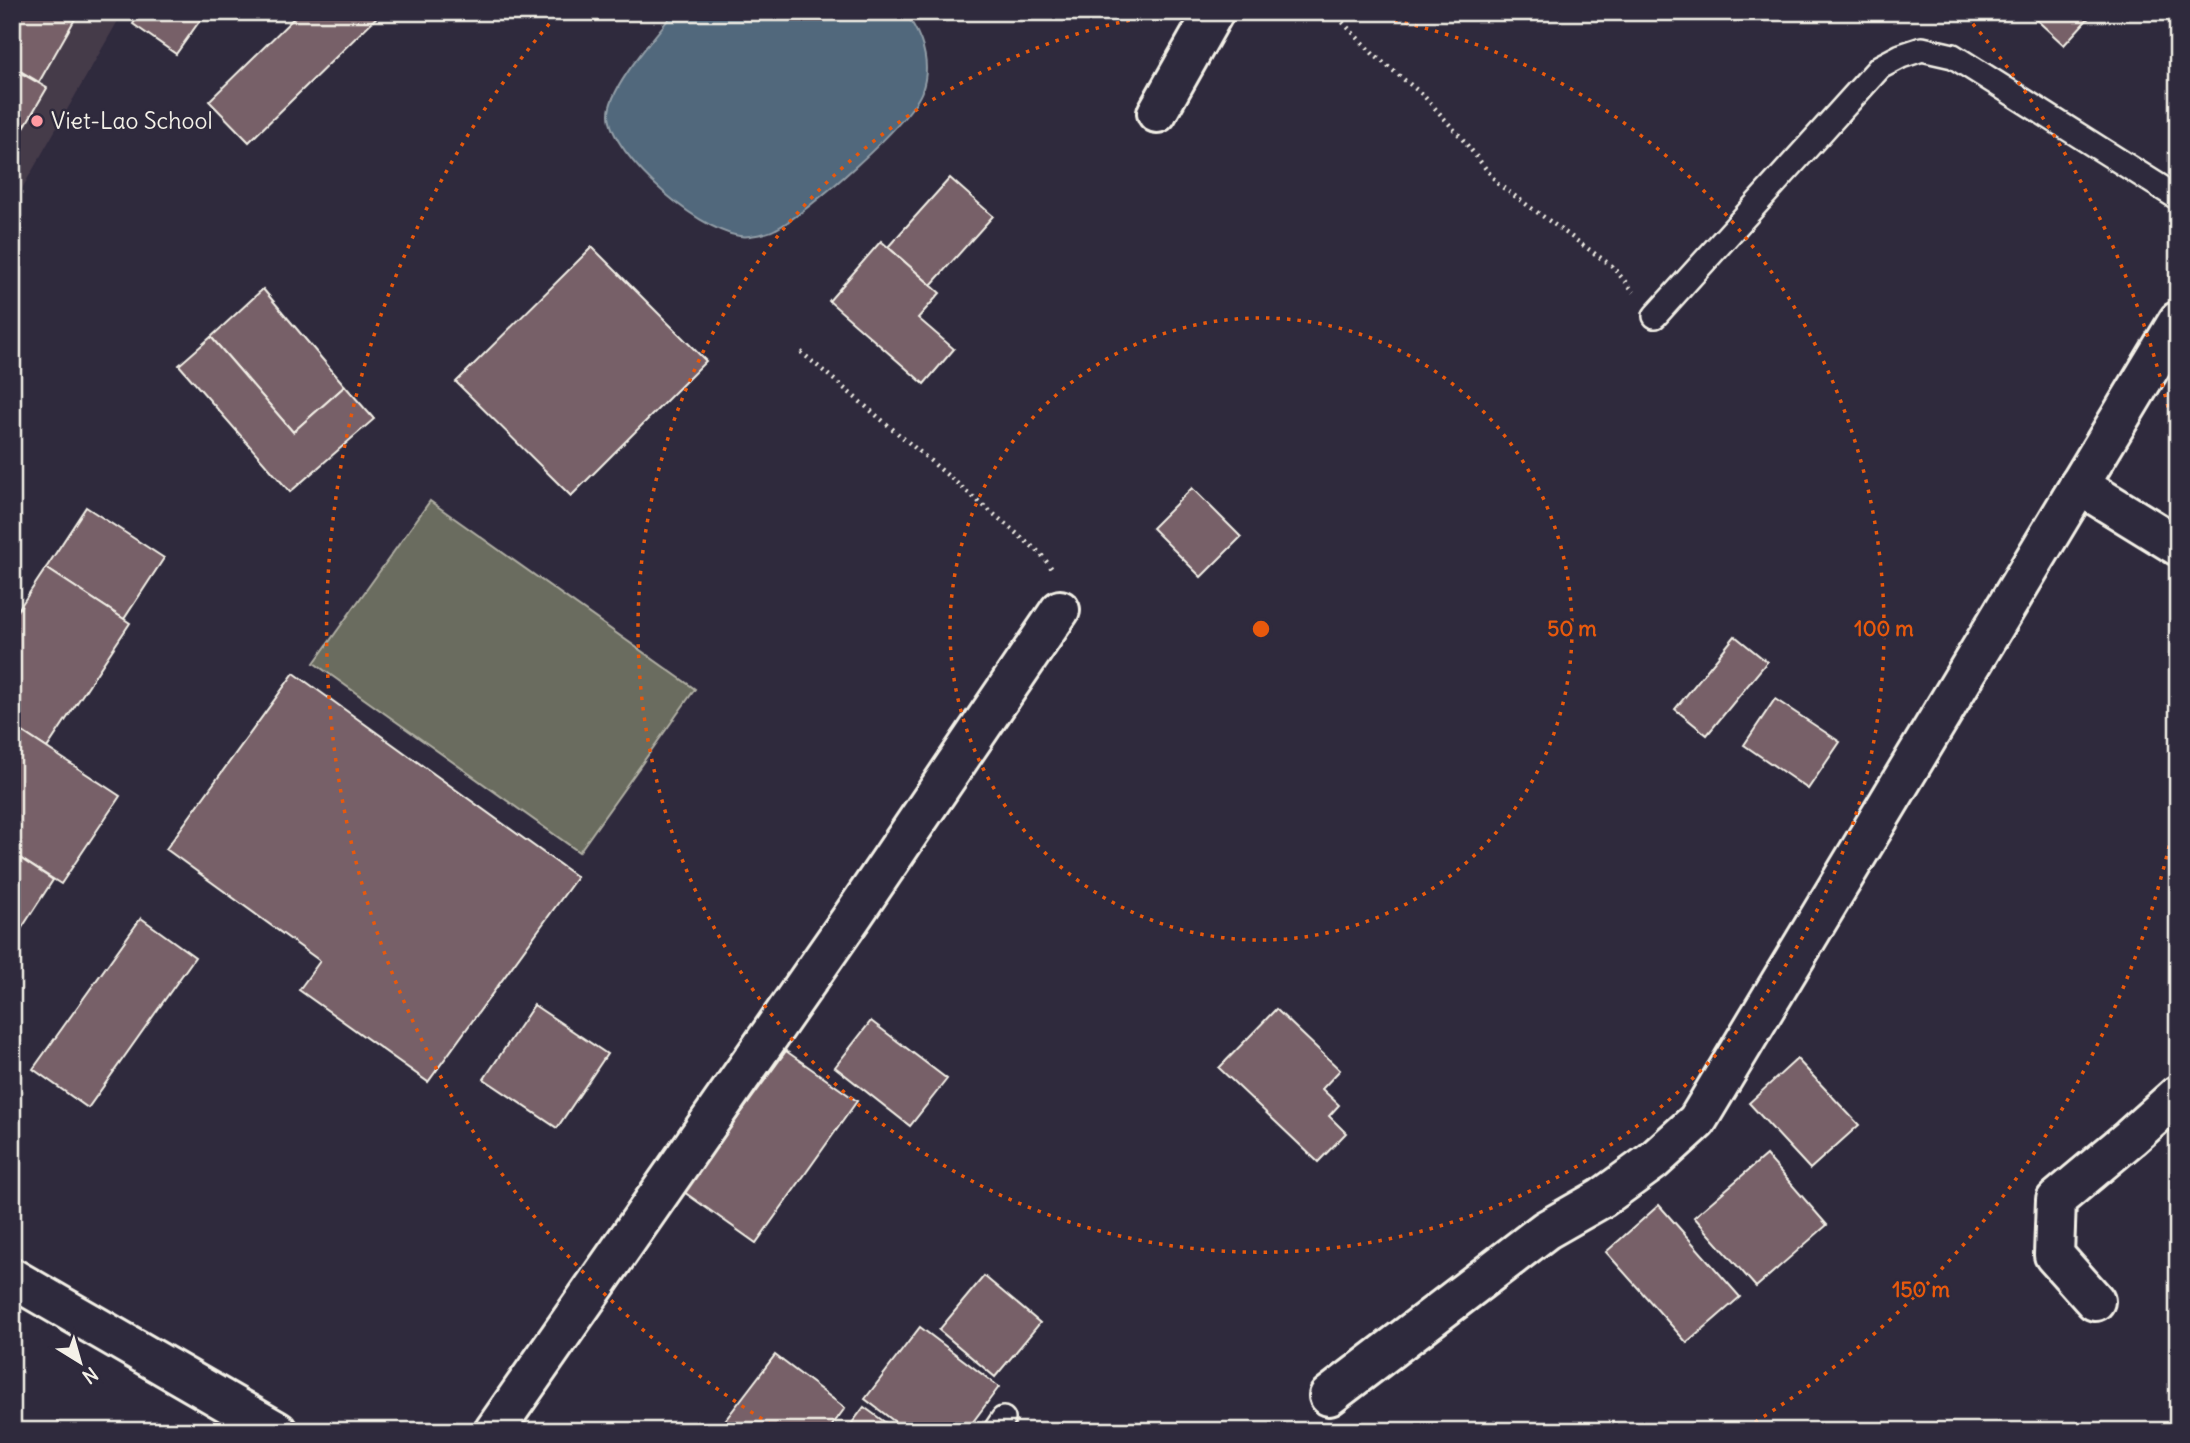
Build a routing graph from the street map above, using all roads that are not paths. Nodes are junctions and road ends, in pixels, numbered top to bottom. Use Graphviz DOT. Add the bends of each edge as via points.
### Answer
graph roads {
  1 [pos="1214,12"];
  2 [pos="1157,113"];
  3 [pos="2178,198"];
  4 [pos="1655,316"];
  5 [pos="2178,321"];
  6 [pos="2079,485"];
  7 [pos="2178,546"];
  8 [pos="1060,610"];
  9 [pos="2178,1095"];
  10 [pos="12,1278"];
  11 [pos="2095,1301"];
  12 [pos="1329,1396"];
  13 [pos="277,1431"];
  14 [pos="494,1431"];
  1 -- 2 [label="street"];
  3 -- 4 [label="lane" via="1953,56 1922,49 1880,67"];
  5 -- 6 [label="street"];
  6 -- 7 [label="street"];
  6 -- 12 [label="street" via="1697,1121 1653,1161 1546,1230"];
  8 -- 14 [label="street"];
  9 -- 11 [label="street" via="2056,1200 2054,1255"];
  10 -- 13 [label="street"];
}
